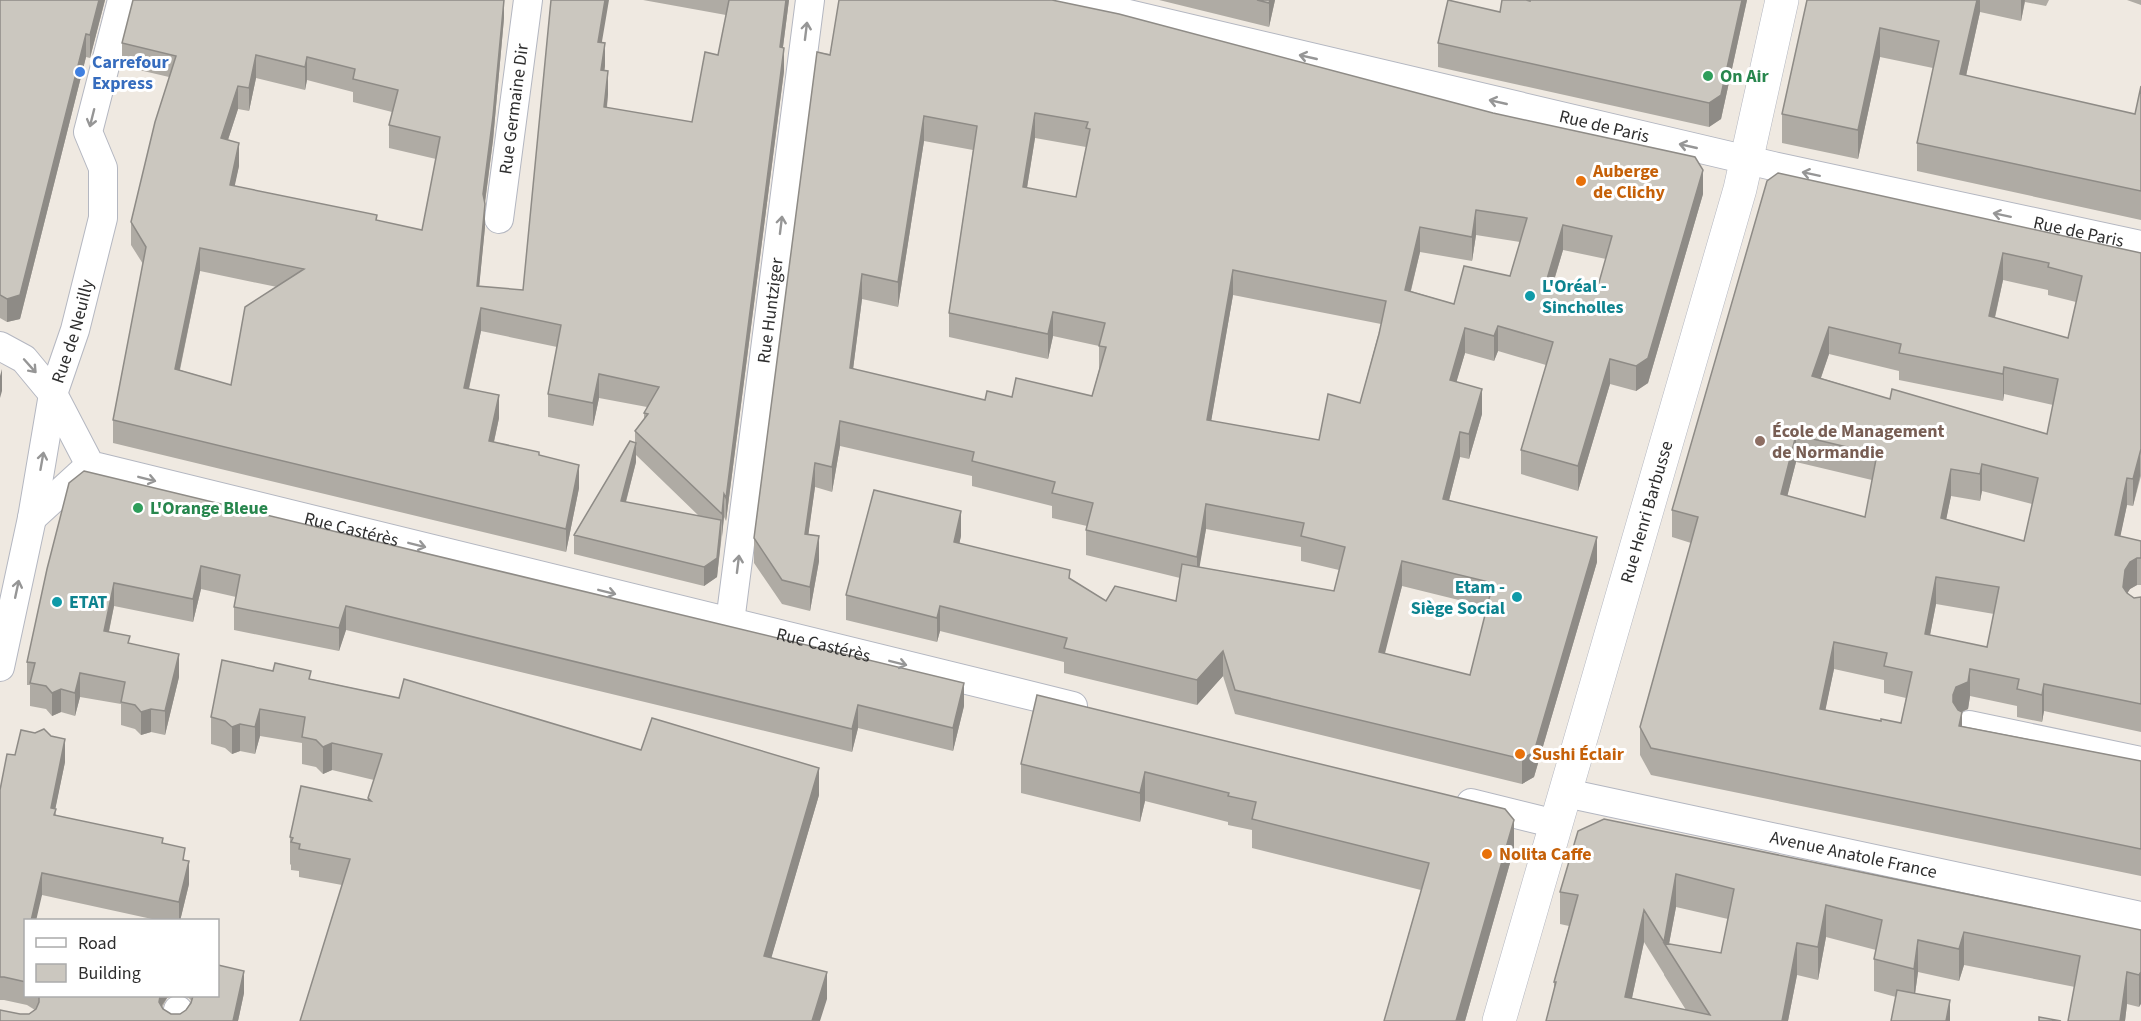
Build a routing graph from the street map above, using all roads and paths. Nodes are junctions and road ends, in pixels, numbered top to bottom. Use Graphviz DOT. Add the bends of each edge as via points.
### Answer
graph roads {
  1 [pos="122,0"];
  2 [pos="528,0"];
  3 [pos="810,0"];
  4 [pos="1069,0"];
  5 [pos="1782,0"];
  6 [pos="1111,5"];
  7 [pos="1745,159"];
  8 [pos="499,219"];
  9 [pos="2141,244"];
  10 [pos="0,346"];
  11 [pos="53,394"];
  12 [pos="90,465"];
  13 [pos="32,518"];
  14 [pos="730,622"];
  15 [pos="0,667"];
  16 [pos="1094,711"];
  17 [pos="1969,725"];
  18 [pos="2141,761"];
  19 [pos="1440,795"];
  20 [pos="1561,809"];
  21 [pos="2141,916"];
  22 [pos="1499,1021"];
  1 -- 11 [label="street, Rue de Neuilly, one-way" via="88,132 103,168 103,218 75,330"];
  2 -- 8 [label="street, Rue Germaine Dir"];
  14 -- 3 [label="street, Rue Huntziger, one-way"];
  4 -- 6 [label="street, Rue de Paris"];
  5 -- 7 [label="street, Rue Henri Barbusse"];
  7 -- 6 [label="street, Rue de Paris, one-way"];
  9 -- 7 [label="street, Rue de Paris, one-way"];
  7 -- 20 [label="street, Rue Henri Barbusse" via="1740,189"];
  10 -- 11 [label="street, one-way" via="24,359"];
  11 -- 12 [label="street"];
  13 -- 11 [label="street, Rue de Neuilly, one-way"];
  12 -- 13 [label="street"];
  12 -- 14 [label="street, Rue Castérès, one-way"];
  15 -- 13 [label="street, Rue de Neuilly, one-way"];
  14 -- 16 [label="street, Rue Castérès, one-way"];
  17 -- 18 [label="street"];
  19 -- 20 [label="street"];
  20 -- 21 [label="street, Avenue Anatole France"];
  20 -- 22 [label="street, Rue Henri Barbusse"];
}
